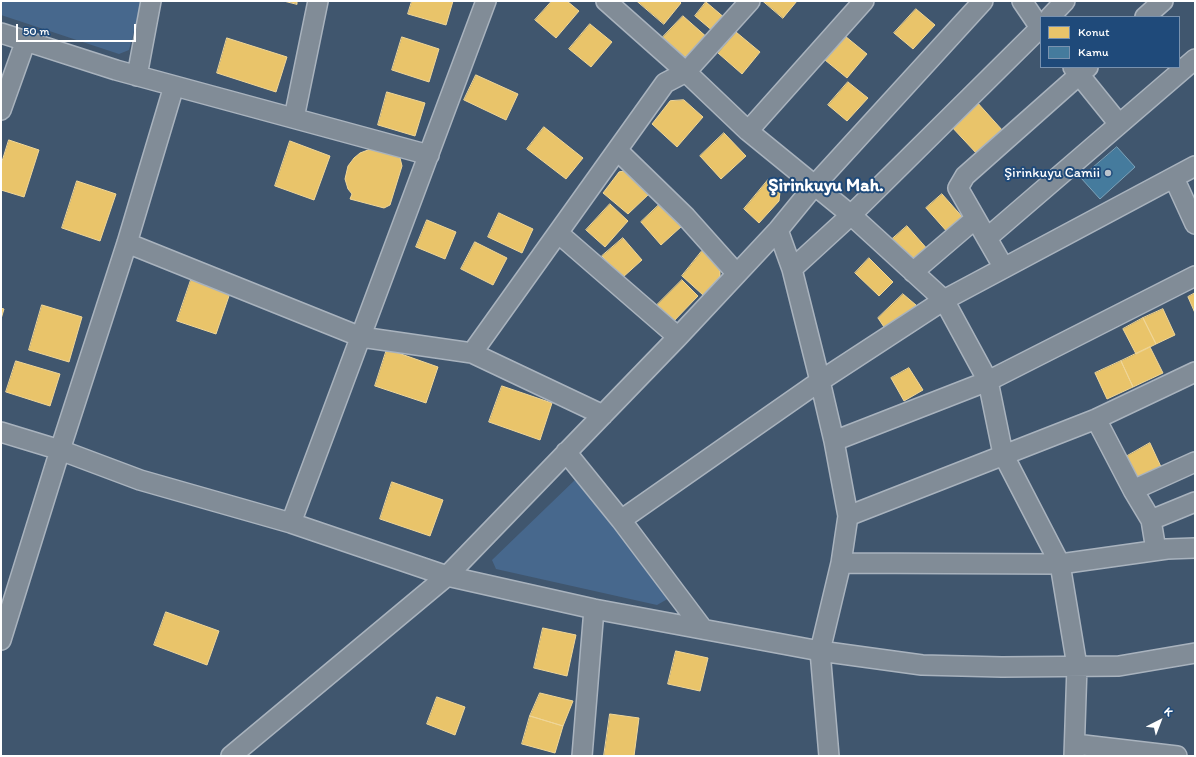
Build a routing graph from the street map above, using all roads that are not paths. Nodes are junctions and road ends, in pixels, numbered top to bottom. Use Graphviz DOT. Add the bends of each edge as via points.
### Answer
graph roads {
  1 [pos="151,1"];
  2 [pos="318,1"];
  3 [pos="486,1"];
  4 [pos="606,1"];
  5 [pos="750,1"];
  6 [pos="864,1"];
  7 [pos="983,1"];
  8 [pos="1022,1"];
  9 [pos="1065,1"];
  10 [pos="1163,1"];
  11 [pos="1051,16"];
  12 [pos="1146,16"];
  13 [pos="1040,22"];
  14 [pos="1040,28"];
  15 [pos="1,32"];
  16 [pos="26,40"];
  17 [pos="1195,59"];
  18 [pos="1080,69"];
  19 [pos="686,72"];
  20 [pos="137,76"];
  21 [pos="174,86"];
  22 [pos="1,110"];
  23 [pos="294,118"];
  24 [pos="1119,124"];
  25 [pos="748,131"];
  26 [pos="617,150"];
  27 [pos="428,155"];
  28 [pos="1195,166"];
  29 [pos="1174,178"];
  30 [pos="814,186"];
  31 [pos="851,215"];
  32 [pos="975,218"];
  33 [pos="1195,224"];
  34 [pos="778,230"];
  35 [pos="558,233"];
  36 [pos="987,238"];
  37 [pos="127,243"];
  38 [pos="1004,268"];
  39 [pos="792,269"];
  40 [pos="913,272"];
  41 [pos="737,274"];
  42 [pos="1195,276"];
  43 [pos="944,300"];
  44 [pos="360,337"];
  45 [pos="678,337"];
  46 [pos="472,353"];
  47 [pos="1195,372"];
  48 [pos="820,381"];
  49 [pos="988,381"];
  50 [pos="603,415"];
  51 [pos="1096,419"];
  52 [pos="1,432"];
  53 [pos="834,441"];
  54 [pos="60,450"];
  55 [pos="566,452"];
  56 [pos="1003,454"];
  57 [pos="1195,462"];
  58 [pos="1133,490"];
  59 [pos="1195,502"];
  60 [pos="848,516"];
  61 [pos="621,520"];
  62 [pos="1151,520"];
  63 [pos="291,523"];
  64 [pos="1195,548"];
  65 [pos="1156,550"];
  66 [pos="841,563"];
  67 [pos="1060,564"];
  68 [pos="447,576"];
  69 [pos="594,609"];
  70 [pos="5,612"];
  71 [pos="703,629"];
  72 [pos="1,640"];
  73 [pos="820,651"];
  74 [pos="1195,653"];
  75 [pos="1077,666"];
  76 [pos="1075,750"];
  77 [pos="231,756"];
  78 [pos="582,756"];
  79 [pos="829,756"];
  80 [pos="1177,756"];
  1 -- 20 [label="street"];
  2 -- 23 [label="street"];
  3 -- 27 [label="street"];
  4 -- 19 [label="street"];
  5 -- 19 [label="street"];
  6 -- 25 [label="street"];
  7 -- 30 [label="street"];
  8 -- 13 [label="street"];
  9 -- 11 [label="street"];
  10 -- 12 [label="street"];
  14 -- 31 [label="street"];
  15 -- 16 [label="street"];
  16 -- 20 [label="street"];
  16 -- 22 [label="street"];
  17 -- 24 [label="street"];
  18 -- 24 [label="street"];
  18 -- 32 [label="street" via="965,176 958,188"];
  19 -- 25 [label="street"];
  19 -- 26 [label="street" via="665,83"];
  20 -- 21 [label="street"];
  21 -- 23 [label="street"];
  21 -- 37 [label="street"];
  23 -- 27 [label="street"];
  24 -- 36 [label="street"];
  25 -- 30 [label="street"];
  26 -- 35 [label="street"];
  26 -- 41 [label="street" via="686,217"];
  27 -- 44 [label="street"];
  28 -- 29 [label="street"];
  29 -- 33 [label="street"];
  29 -- 38 [label="street"];
  30 -- 31 [label="street"];
  30 -- 34 [label="street"];
  31 -- 39 [label="street"];
  31 -- 40 [label="street"];
  32 -- 36 [label="street"];
  32 -- 40 [label="street"];
  34 -- 39 [label="street"];
  34 -- 41 [label="street"];
  35 -- 45 [label="street"];
  35 -- 46 [label="street"];
  36 -- 38 [label="street"];
  37 -- 44 [label="street"];
  37 -- 54 [label="street"];
  38 -- 43 [label="street"];
  39 -- 48 [label="street"];
  40 -- 43 [label="street"];
  41 -- 45 [label="street"];
  42 -- 49 [label="street"];
  43 -- 48 [label="street"];
  43 -- 49 [label="street"];
  44 -- 46 [label="street"];
  44 -- 63 [label="street"];
  45 -- 50 [label="street"];
  46 -- 50 [label="street"];
  47 -- 51 [label="street"];
  48 -- 53 [label="street"];
  48 -- 61 [label="street"];
  49 -- 53 [label="street"];
  49 -- 56 [label="street"];
  50 -- 55 [label="street"];
  51 -- 56 [label="street"];
  51 -- 58 [label="street"];
  52 -- 54 [label="street"];
  53 -- 60 [label="street"];
  54 -- 63 [label="street" via="140,480"];
  54 -- 70 [label="street"];
  55 -- 61 [label="street"];
  55 -- 68 [label="street"];
  56 -- 60 [label="street"];
  56 -- 67 [label="street"];
  57 -- 58 [label="street"];
  58 -- 62 [label="street"];
  59 -- 62 [label="street"];
  60 -- 66 [label="street"];
  61 -- 71 [label="street"];
  62 -- 65 [label="street"];
  63 -- 68 [label="street"];
  64 -- 65 [label="street"];
  65 -- 67 [label="street"];
  66 -- 67 [label="street"];
  66 -- 73 [label="street"];
  67 -- 75 [label="street"];
  68 -- 69 [label="street"];
  68 -- 77 [label="street"];
  69 -- 71 [label="street"];
  69 -- 78 [label="street"];
  70 -- 72 [label="street"];
  71 -- 73 [label="street"];
  73 -- 75 [label="street" via="922,664"];
  73 -- 79 [label="street"];
  74 -- 75 [label="street" via="1119,666"];
  75 -- 76 [label="street"];
  76 -- 80 [label="street"];
}
